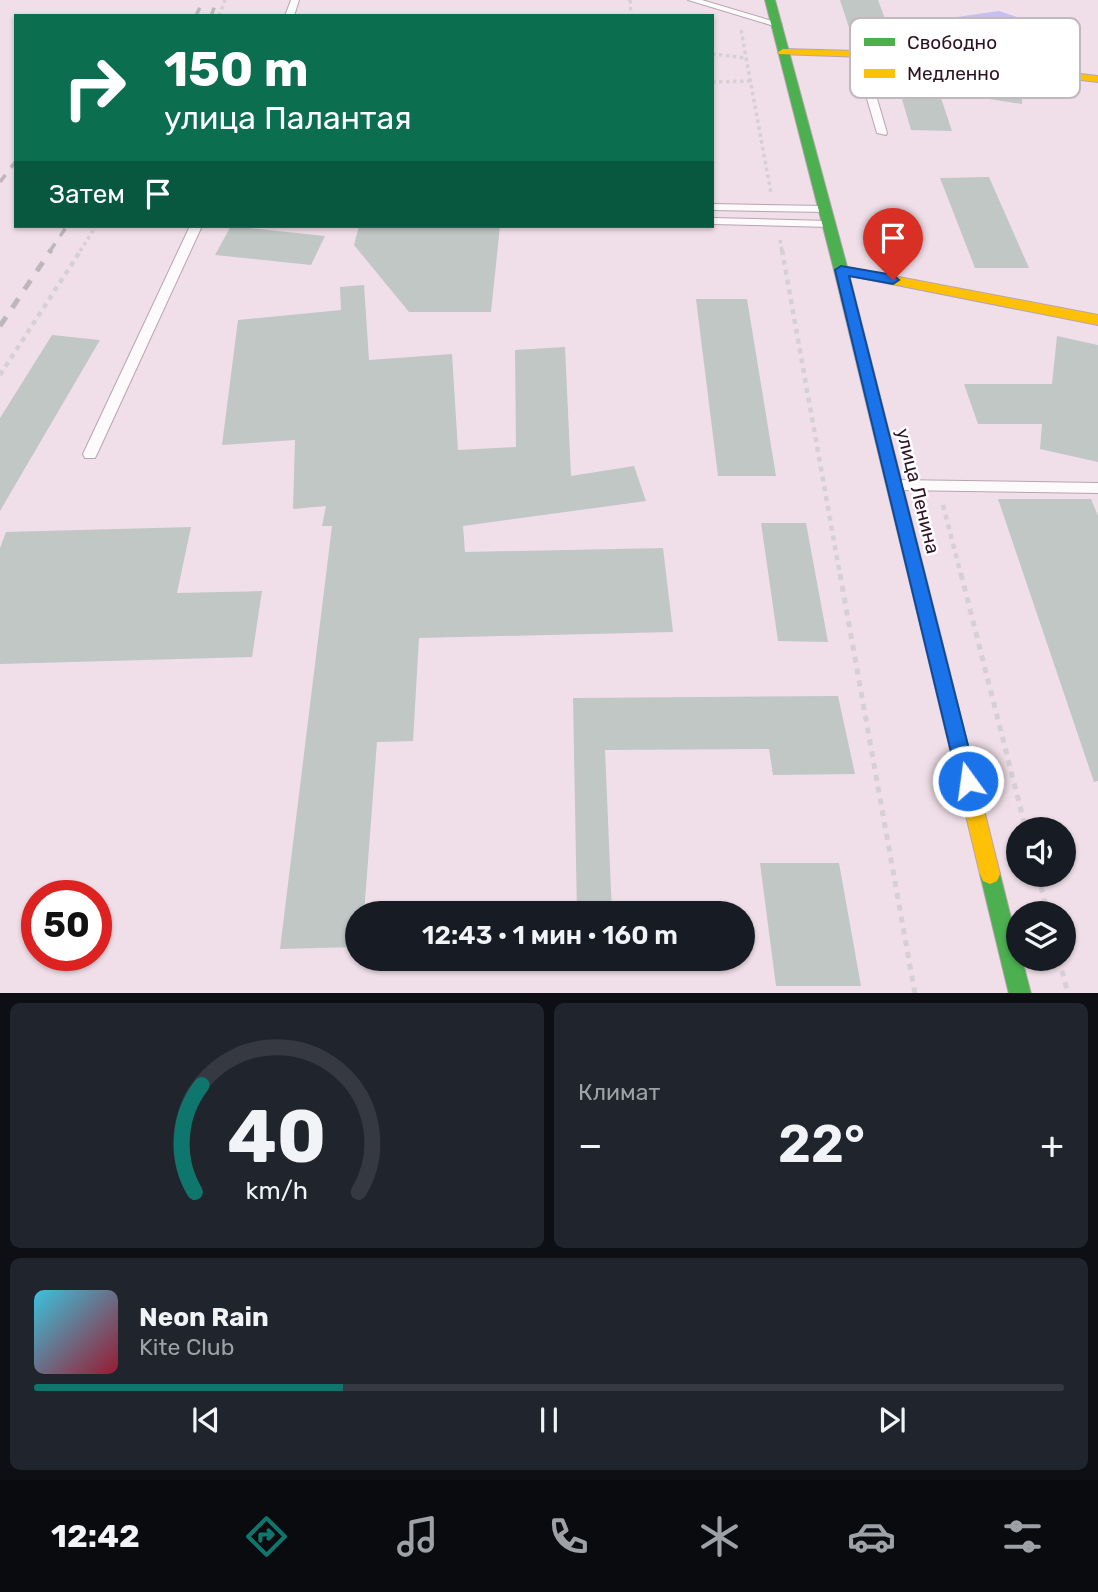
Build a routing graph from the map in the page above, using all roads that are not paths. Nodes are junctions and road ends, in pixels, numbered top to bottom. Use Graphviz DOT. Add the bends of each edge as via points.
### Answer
graph roads {
  1 [pos="692,0"];
  2 [pos="770,0"];
  3 [pos="776,24"];
  4 [pos="783,51"];
  5 [pos="850,54"];
  6 [pos="1080,77"];
  7 [pos="1098,79"];
  8 [pos="872,98"];
  9 [pos="882,133"];
  10 [pos="714,207"];
  11 [pos="827,217"];
  12 [pos="714,221"];
  13 [pos="195,228"];
  14 [pos="841,270"];
  15 [pos="1098,320"];
  16 [pos="90,454"];
  17 [pos="895,485"];
  18 [pos="1098,488"];
  19 [pos="1020,993"];
  1 -- 3 [label="lane"];
  2 -- 3 [label="main road, улица Ленина"];
  3 -- 4 [label="main road, улица Ленина"];
  4 -- 5 [label="main road"];
  4 -- 11 [label="main road, улица Ленина"];
  6 -- 7 [label="main road"];
  8 -- 9 [label="lane"];
  10 -- 11 [label="lane" via="774,208"];
  11 -- 12 [label="lane"];
  11 -- 14 [label="main road, улица Ленина"];
  13 -- 16 [label="lane"];
  14 -- 15 [label="main road"];
  14 -- 17 [label="main road, улица Ленина"];
  17 -- 18 [label="lane"];
  17 -- 19 [label="main road, улица Ленина"];
}
